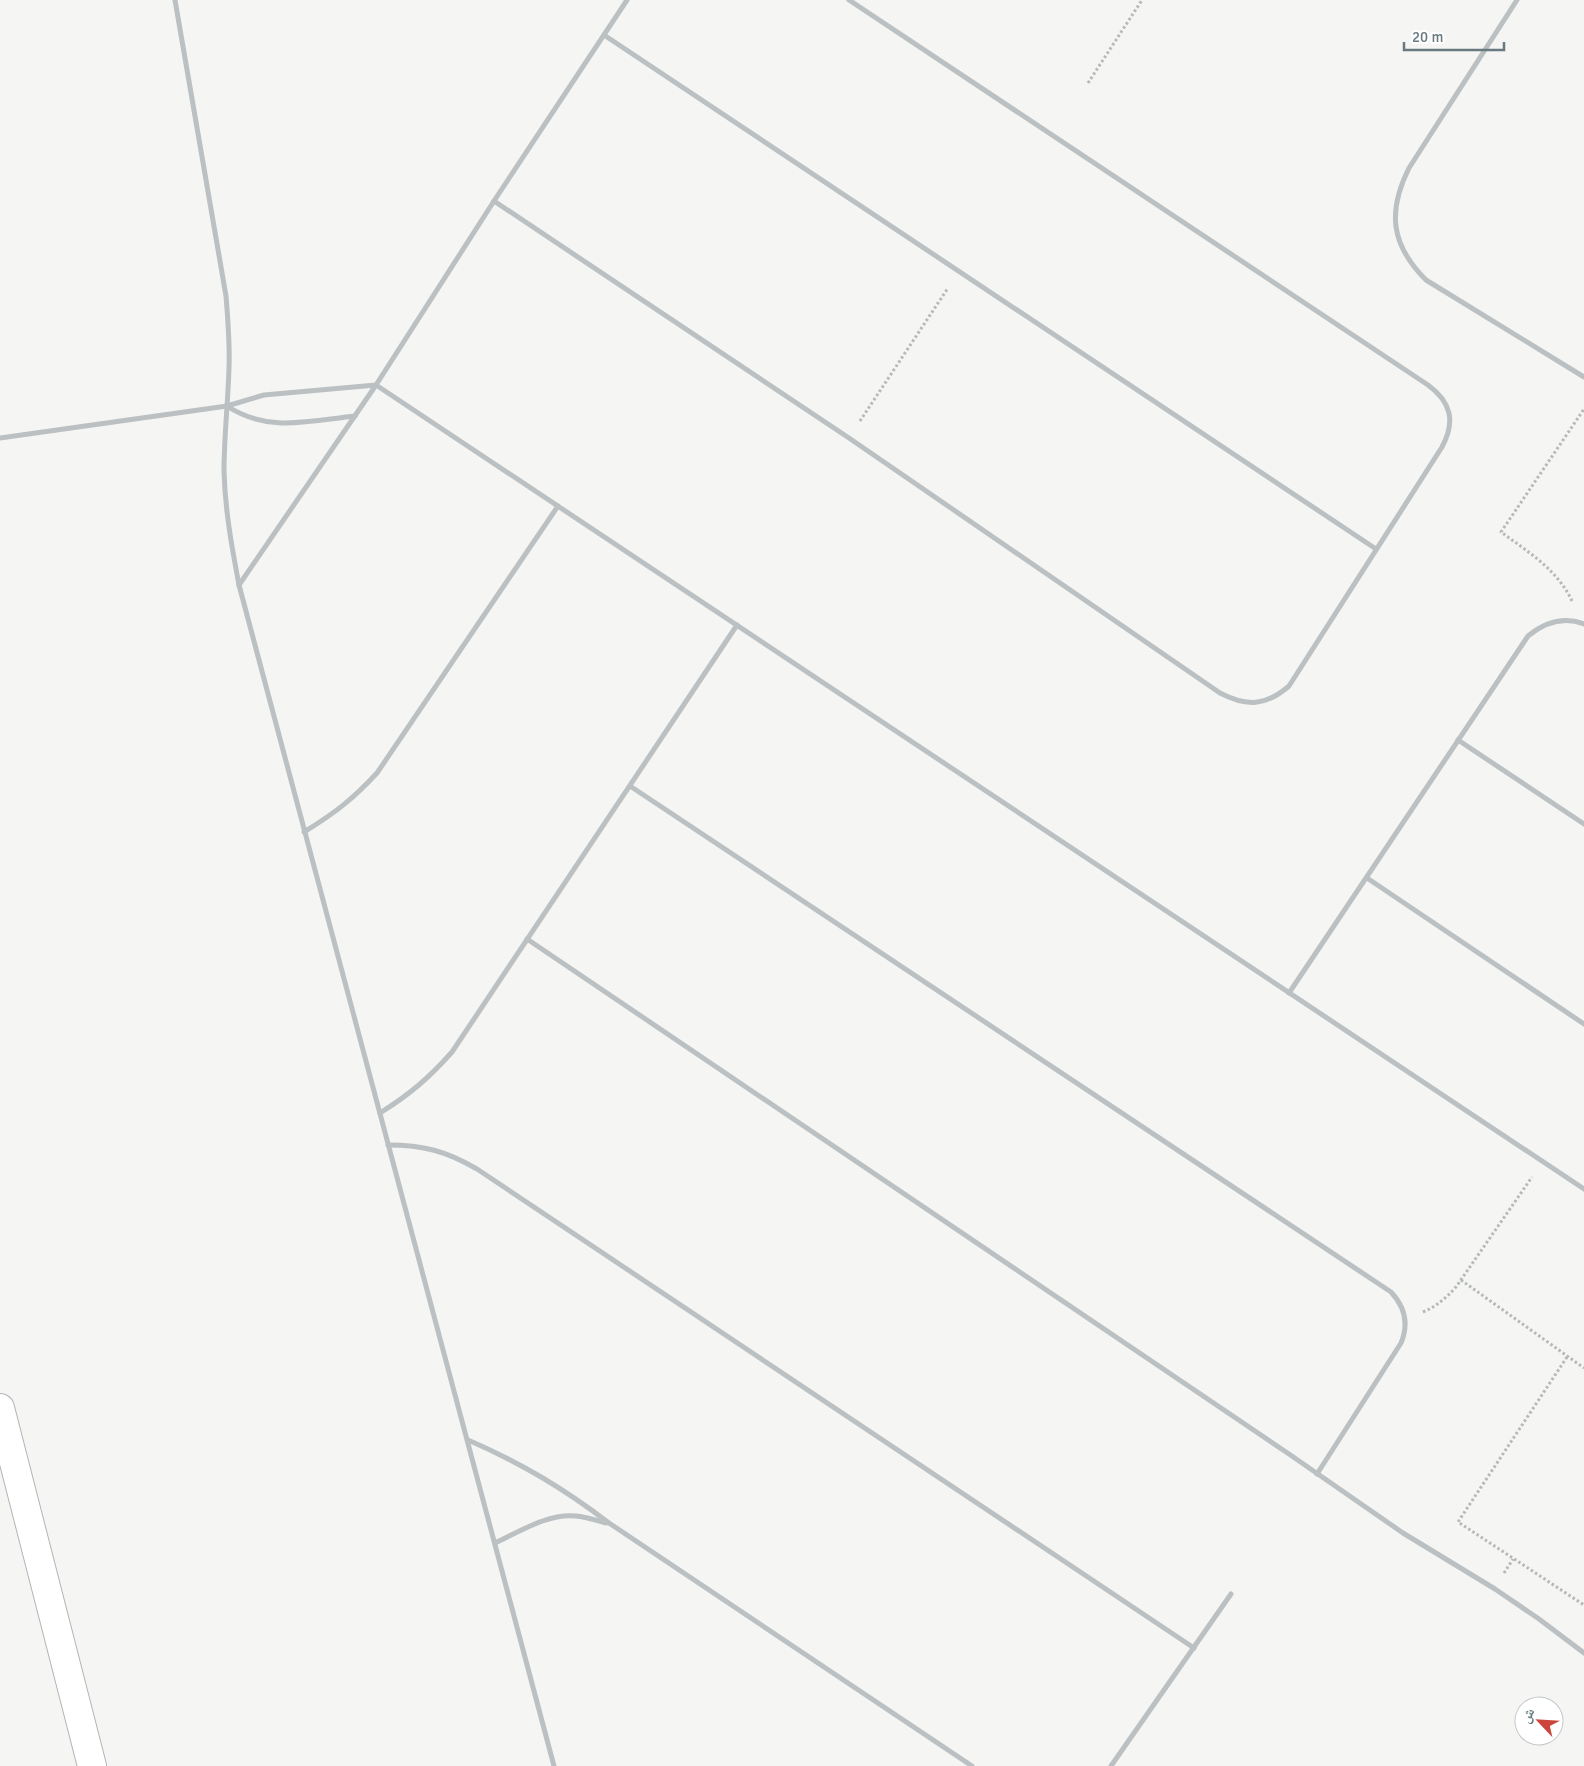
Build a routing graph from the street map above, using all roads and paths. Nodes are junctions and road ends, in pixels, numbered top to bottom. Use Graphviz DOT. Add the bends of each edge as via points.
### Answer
graph roads {
  1 [pos="175,0"];
  2 [pos="627,0"];
  3 [pos="849,0"];
  4 [pos="1142,0"];
  5 [pos="1517,0"];
  6 [pos="604,35"];
  7 [pos="1088,82"];
  8 [pos="494,201"];
  9 [pos="959,271"];
  10 [pos="1584,377"];
  11 [pos="376,385"];
  12 [pos="227,406"];
  13 [pos="1584,409"];
  14 [pos="355,416"];
  15 [pos="0,438"];
  16 [pos="849,438"];
  17 [pos="558,506"];
  18 [pos="1376,549"];
  19 [pos="239,585"];
  20 [pos="1582,623"];
  21 [pos="737,625"];
  22 [pos="1458,740"];
  23 [pos="630,786"];
  24 [pos="1584,824"];
  25 [pos="304,832"];
  26 [pos="1366,878"];
  27 [pos="526,939"];
  28 [pos="1289,993"];
  29 [pos="1584,1024"];
  30 [pos="380,1113"];
  31 [pos="388,1145"];
  32 [pos="1543,1162"];
  33 [pos="1584,1189"];
  34 [pos="1461,1280"];
  35 [pos="1405,1316"];
  36 [pos="1568,1357"];
  37 [pos="1584,1368"];
  38 [pos="0,1408"];
  39 [pos="468,1440"];
  40 [pos="1317,1474"];
  41 [pos="609,1524"];
  42 [pos="495,1543"];
  43 [pos="1232,1594"];
  44 [pos="1584,1605"];
  45 [pos="1194,1648"];
  46 [pos="1584,1653"];
  47 [pos="92,1766"];
  48 [pos="554,1766"];
  49 [pos="972,1766"];
  50 [pos="1111,1766"];
  1 -- 12 [label="street" via="226,296 229,331"];
  2 -- 6 [label="street"];
  3 -- 18 [label="street" via="1438,392 1449,412 1448,436"];
  4 -- 7 [label="path"];
  5 -- 10 [label="street" via="1405,176 1396,201 1398,236 1404,252 1426,280"];
  6 -- 8 [label="street"];
  6 -- 9 [label="street"];
  8 -- 11 [label="street"];
  8 -- 16 [label="street"];
  9 -- 16 [label="path"];
  9 -- 18 [label="street"];
  11 -- 12 [label="street" via="264,395"];
  11 -- 14 [label="street"];
  11 -- 17 [label="street"];
  12 -- 14 [label="street" via="252,419 281,424"];
  12 -- 15 [label="street"];
  12 -- 19 [label="street" via="224,438 226,508"];
  13 -- 20 [label="path" via="1500,532 1557,576"];
  14 -- 19 [label="street"];
  16 -- 18 [label="street" via="1220,693 1241,702 1263,702 1278,696 1289,686"];
  17 -- 21 [label="street"];
  17 -- 25 [label="street" via="377,773 356,796"];
  19 -- 25 [label="street"];
  20 -- 22 [label="street" via="1569,620 1547,624 1528,636"];
  21 -- 23 [label="street"];
  21 -- 28 [label="street"];
  22 -- 24 [label="street"];
  22 -- 26 [label="street"];
  23 -- 27 [label="street"];
  23 -- 35 [label="street" via="1384,1287 1398,1299"];
  25 -- 30 [label="street"];
  26 -- 28 [label="street"];
  26 -- 29 [label="street"];
  27 -- 30 [label="street" via="452,1052 412,1092"];
  27 -- 40 [label="street"];
  28 -- 32 [label="street"];
  30 -- 31 [label="street"];
  31 -- 39 [label="street"];
  31 -- 45 [label="street" via="435,1149 477,1169"];
  32 -- 33 [label="street"];
  32 -- 34 [label="path"];
  34 -- 35 [label="path" via="1434,1307"];
  34 -- 36 [label="path"];
  35 -- 40 [label="street" via="1401,1343"];
  36 -- 37 [label="path"];
  36 -- 44 [label="path" via="1458,1522"];
  38 -- 47 [label="highway"];
  39 -- 41 [label="street" via="542,1476"];
  39 -- 42 [label="street"];
  40 -- 46 [label="street" via="1403,1533 1495,1589"];
  41 -- 42 [label="street" via="574,1515 556,1518"];
  41 -- 49 [label="street"];
  42 -- 48 [label="street"];
  43 -- 45 [label="street"];
  45 -- 50 [label="street"];
}
